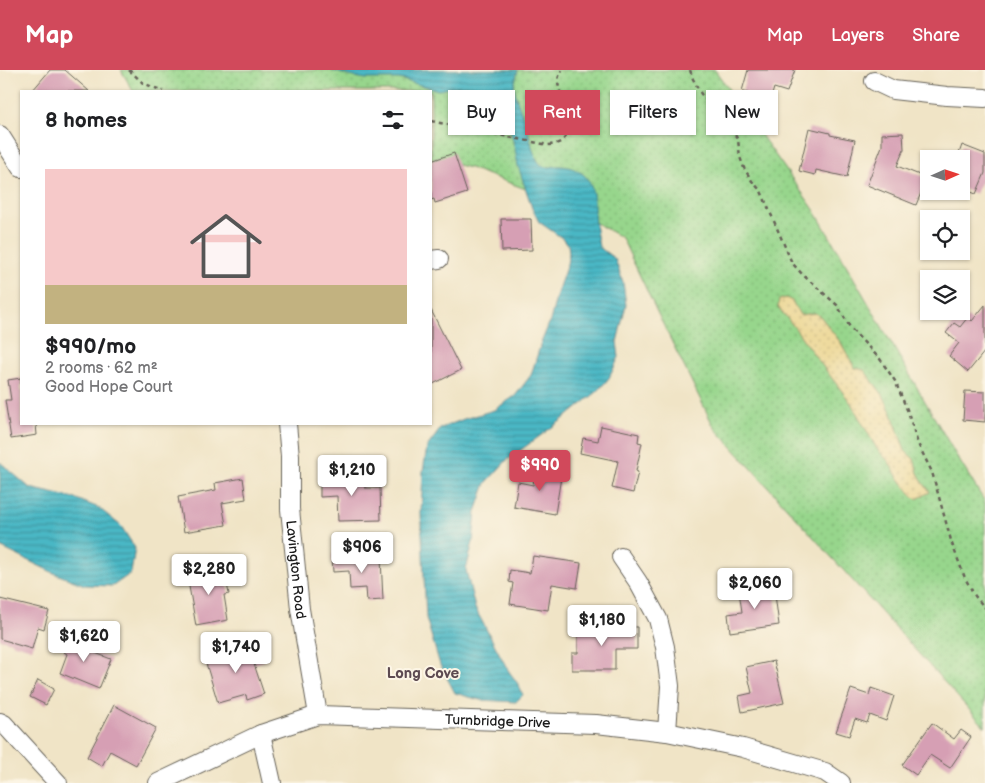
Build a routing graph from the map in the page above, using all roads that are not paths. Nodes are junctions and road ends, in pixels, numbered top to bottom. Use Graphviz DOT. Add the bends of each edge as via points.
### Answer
graph roads {
  1 [pos="874,81"];
  2 [pos="985,98"];
  3 [pos="0,136"];
  4 [pos="20,166"];
  5 [pos="287,425"];
  6 [pos="621,557"];
  7 [pos="318,715"];
  8 [pos="0,722"];
  9 [pos="667,732"];
  10 [pos="261,734"];
  11 [pos="58,783"];
  12 [pos="158,783"];
  13 [pos="272,783"];
  14 [pos="842,783"];
  1 -- 2 [label="street" via="893,90"];
  3 -- 4 [label="street"];
  5 -- 7 [label="street, Lavington Road" via="290,509 299,600"];
  6 -- 9 [label="street" via="658,619 666,647 670,686"];
  7 -- 9 [label="street, Turnbridge Drive" via="596,724"];
  7 -- 10 [label="street, Turnbridge Drive"];
  8 -- 11 [label="street"];
  9 -- 14 [label="street, Turnbridge Drive" via="752,750 825,772"];
  10 -- 12 [label="street, Turnbridge Drive"];
  10 -- 13 [label="street"];
}
